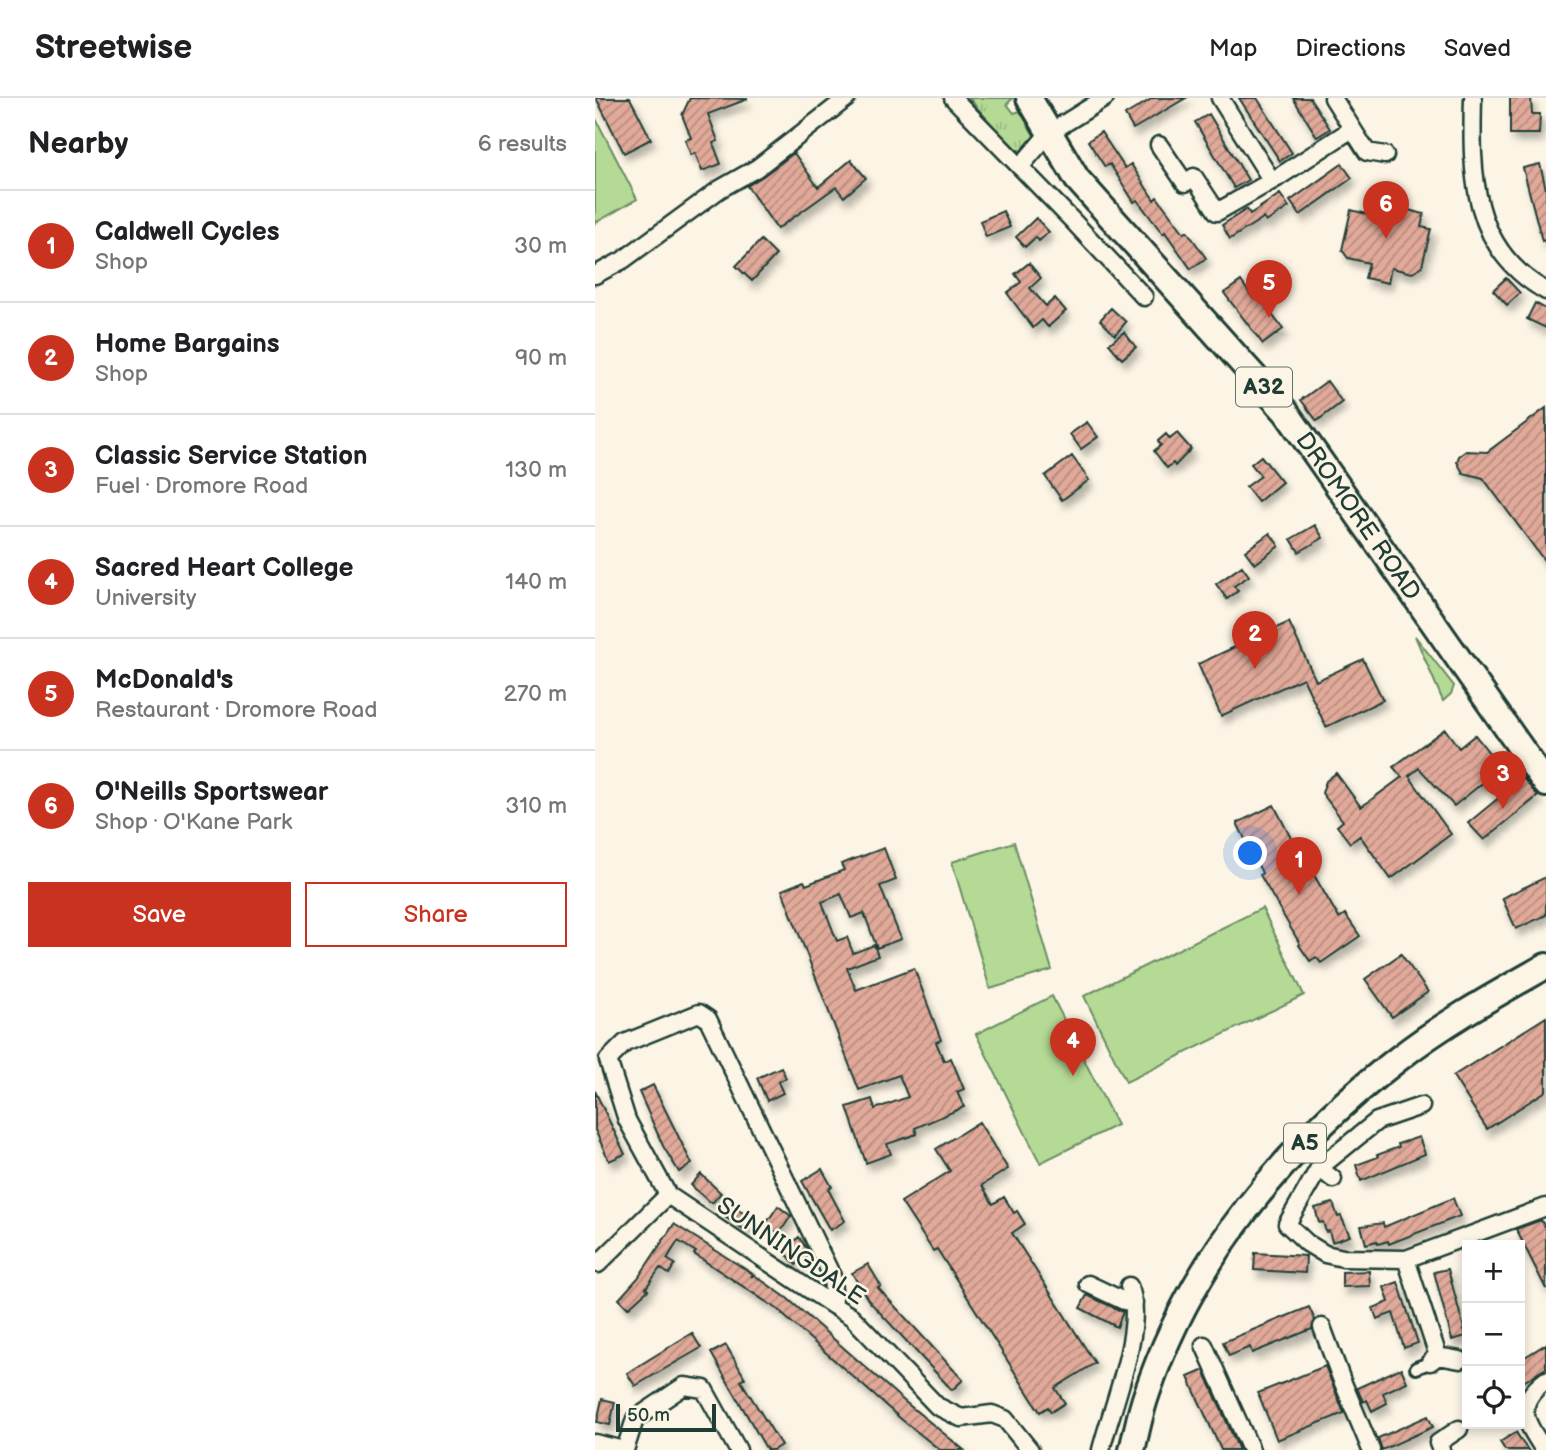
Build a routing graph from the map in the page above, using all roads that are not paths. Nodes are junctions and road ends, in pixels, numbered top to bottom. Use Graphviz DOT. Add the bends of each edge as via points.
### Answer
graph roads {
  1 [pos="847,98"];
  2 [pos="953,98"];
  3 [pos="1029,98"];
  4 [pos="1105,98"];
  5 [pos="1220,98"];
  6 [pos="1332,98"];
  7 [pos="1473,98"];
  8 [pos="1085,103"];
  9 [pos="1352,129"];
  10 [pos="1049,133"];
  11 [pos="1159,145"];
  12 [pos="1385,155"];
  13 [pos="1020,167"];
  14 [pos="1272,181"];
  15 [pos="595,275"];
  16 [pos="1546,292"];
  17 [pos="1144,297"];
  18 [pos="1546,784"];
  19 [pos="1546,966"];
  20 [pos="1421,1106"];
  21 [pos="1319,1168"];
  22 [pos="1333,1179"];
  23 [pos="668,1195"];
  24 [pos="1546,1207"];
  25 [pos="1406,1259"];
  26 [pos="595,1262"];
  27 [pos="1087,1284"];
  28 [pos="1129,1286"];
  29 [pos="1134,1303"];
  30 [pos="834,1306"];
  31 [pos="1322,1327"];
  32 [pos="1204,1345"];
  33 [pos="1460,1360"];
  34 [pos="1546,1380"];
  35 [pos="1459,1429"];
  36 [pos="595,1443"];
  37 [pos="625,1450"];
  38 [pos="738,1450"];
  39 [pos="1030,1450"];
  40 [pos="1101,1450"];
  41 [pos="1132,1450"];
  42 [pos="1251,1450"];
  43 [pos="1371,1450"];
  44 [pos="1441,1450"];
  45 [pos="1544,1450"];
  1 -- 15 [label="street" via="757,168"];
  2 -- 13 [label="street"];
  3 -- 10 [label="highway, DROMORE ROAD / A32"];
  4 -- 8 [label="street"];
  5 -- 14 [label="street"];
  6 -- 9 [label="street"];
  7 -- 16 [label="street" via="1472,153 1482,216 1497,248"];
  8 -- 10 [label="street"];
  9 -- 12 [label="street" via="1367,152"];
  9 -- 14 [label="street"];
  10 -- 13 [label="street"];
  10 -- 18 [label="highway, DROMORE ROAD / A32" via="1077,179 1286,412"];
  11 -- 14 [label="street" via="1185,183 1194,177 1217,212"];
  13 -- 17 [label="street"];
  19 -- 41 [label="highway, A5" via="1399,1058 1345,1102 1276,1175 1216,1251 1191,1293 1146,1395"];
  20 -- 21 [label="street" via="1377,1121"];
  21 -- 22 [label="street"];
  21 -- 25 [label="street" via="1287,1224 1325,1254"];
  23 -- 26 [label="street" via="598,1264"];
  23 -- 30 [label="street, SUNNINGDALE"];
  23 -- 30 [label="street, SUNNINGDALE" via="627,1120 608,1060 625,1043 699,1013 708,1018 832,1276"];
  24 -- 25 [label="street"];
  25 -- 33 [label="street" via="1428,1362"];
  27 -- 29 [label="street"];
  28 -- 29 [label="street"];
  29 -- 40 [label="street" via="1134,1328"];
  30 -- 39 [label="street, SUNNINGDALE" via="852,1317 937,1406 961,1418 992,1414 1005,1419"];
  31 -- 43 [label="street"];
  32 -- 42 [label="street"];
  34 -- 45 [label="street" via="1527,1398 1523,1412"];
  35 -- 44 [label="street" via="1438,1443"];
  36 -- 37 [label="street"];
  37 -- 38 [label="street" via="635,1419 684,1386 704,1389"];
}
